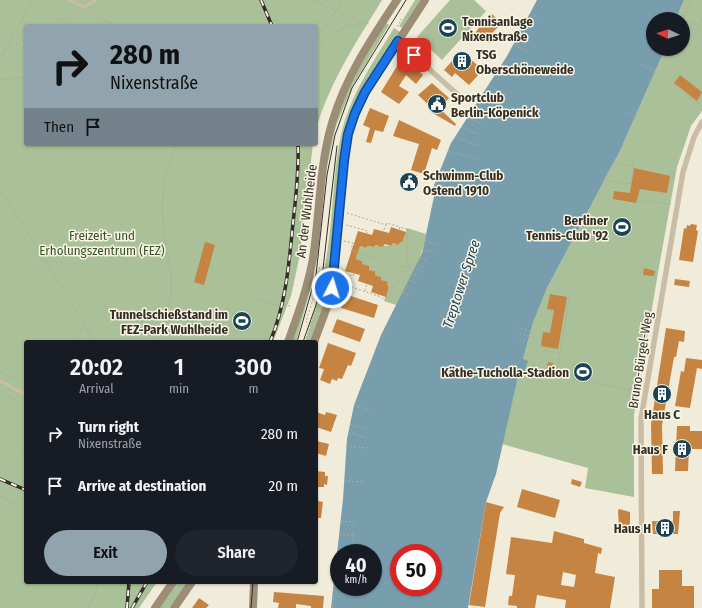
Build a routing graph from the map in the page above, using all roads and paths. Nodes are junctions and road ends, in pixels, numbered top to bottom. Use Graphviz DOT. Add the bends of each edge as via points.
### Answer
graph roads {
  1 [pos="32,0"];
  2 [pos="69,0"];
  3 [pos="96,0"];
  4 [pos="313,0"];
  5 [pos="341,0"];
  6 [pos="397,0"];
  7 [pos="425,0"];
  8 [pos="691,0"];
  9 [pos="84,7"];
  10 [pos="336,11"];
  11 [pos="531,13"];
  12 [pos="541,18"];
  13 [pos="400,19"];
  14 [pos="702,20"];
  15 [pos="360,22"];
  16 [pos="53,24"];
  17 [pos="112,24"];
  18 [pos="370,24"];
  19 [pos="397,27"];
  20 [pos="698,27"];
  21 [pos="318,35"];
  22 [pos="702,35"];
  23 [pos="24,39"];
  24 [pos="398,41"];
  25 [pos="318,44"];
  26 [pos="514,44"];
  27 [pos="5,50"];
  28 [pos="527,52"];
  29 [pos="3,54"];
  30 [pos="0,56"];
  31 [pos="0,60"];
  32 [pos="642,65"];
  33 [pos="501,67"];
  34 [pos="656,71"];
  35 [pos="517,76"];
  36 [pos="24,77"];
  37 [pos="0,80"];
  38 [pos="488,85"];
  39 [pos="483,93"];
  40 [pos="502,93"];
  41 [pos="685,94"];
  42 [pos="458,95"];
  43 [pos="498,103"];
  44 [pos="702,106"];
  45 [pos="627,113"];
  46 [pos="637,116"];
  47 [pos="468,117"];
  48 [pos="702,122"];
  49 [pos="485,125"];
  50 [pos="461,126"];
  51 [pos="479,135"];
  52 [pos="454,137"];
  53 [pos="480,143"];
  54 [pos="176,146"];
  55 [pos="448,151"];
  56 [pos="635,156"];
  57 [pos="476,159"];
  58 [pos="633,166"];
  59 [pos="440,170"];
  60 [pos="669,170"];
  61 [pos="674,171"];
  62 [pos="447,172"];
  63 [pos="437,174"];
  64 [pos="668,175"];
  65 [pos="670,180"];
  66 [pos="0,188"];
  67 [pos="442,188"];
  68 [pos="435,192"];
  69 [pos="462,200"];
  70 [pos="641,200"];
  71 [pos="677,205"];
  72 [pos="435,206"];
  73 [pos="431,209"];
  74 [pos="346,213"];
  75 [pos="346,224"];
  76 [pos="386,225"];
  77 [pos="400,227"];
  78 [pos="399,230"];
  79 [pos="383,232"];
  80 [pos="367,233"];
  81 [pos="426,236"];
  82 [pos="344,241"];
  83 [pos="425,241"];
  84 [pos="438,244"];
  85 [pos="423,250"];
  86 [pos="433,252"];
  87 [pos="327,254"];
  88 [pos="421,258"];
  89 [pos="428,261"];
  90 [pos="418,264"];
  91 [pos="320,266"];
  92 [pos="424,267"];
  93 [pos="407,268"];
  94 [pos="416,270"];
  95 [pos="341,272"];
  96 [pos="422,272"];
  97 [pos="354,273"];
  98 [pos="414,274"];
  99 [pos="419,277"];
  100 [pos="410,279"];
  101 [pos="416,283"];
  102 [pos="340,284"];
  103 [pos="367,284"];
  104 [pos="406,286"];
  105 [pos="413,289"];
  106 [pos="364,292"];
  107 [pos="570,292"];
  108 [pos="410,296"];
  109 [pos="253,298"];
  110 [pos="291,306"];
  111 [pos="83,323"];
  112 [pos="312,324"];
  113 [pos="517,328"];
  114 [pos="531,331"];
  115 [pos="520,334"];
  116 [pos="78,340"];
  117 [pos="94,340"];
  118 [pos="156,340"];
  119 [pos="289,340"];
  120 [pos="306,340"];
  121 [pos="315,340"];
  122 [pos="519,340"];
  123 [pos="542,340"];
  124 [pos="527,342"];
  125 [pos="545,351"];
  126 [pos="560,353"];
  127 [pos="0,371"];
  128 [pos="533,373"];
  129 [pos="557,377"];
  130 [pos="0,380"];
  131 [pos="24,383"];
  132 [pos="0,391"];
  133 [pos="645,392"];
  134 [pos="24,394"];
  135 [pos="24,404"];
  136 [pos="354,404"];
  137 [pos="372,411"];
  138 [pos="350,424"];
  139 [pos="369,430"];
  140 [pos="348,432"];
  141 [pos="366,438"];
  142 [pos="346,446"];
  143 [pos="368,448"];
  144 [pos="24,453"];
  145 [pos="0,481"];
  146 [pos="344,481"];
  147 [pos="365,482"];
  148 [pos="0,496"];
  149 [pos="24,509"];
  150 [pos="340,521"];
  151 [pos="355,522"];
  152 [pos="354,531"];
  153 [pos="339,534"];
  154 [pos="353,535"];
  155 [pos="353,541"];
  156 [pos="98,584"];
  157 [pos="172,584"];
  158 [pos="191,584"];
  159 [pos="254,584"];
  160 [pos="334,596"];
  161 [pos="88,608"];
  162 [pos="155,608"];
  163 [pos="174,608"];
  164 [pos="253,608"];
  165 [pos="332,608"];
  166 [pos="642,608"];
  1 -- 27 [label="path"];
  2 -- 9 [label="lane"];
  3 -- 9 [label="lane"];
  4 -- 10 [label="path"];
  5 -- 10 [label="path"];
  6 -- 119 [label="main road, An der Wuhlheide" via="351,74 332,123 325,156 311,271"];
  7 -- 24 [label="main road"];
  8 -- 20 [label="path" via="684,16 685,21 692,22"];
  9 -- 16 [label="path"];
  9 -- 17 [label="path"];
  10 -- 15 [label="path"];
  10 -- 21 [label="path"];
  11 -- 12 [label="path"];
  13 -- 19 [label="path"];
  14 -- 20 [label="path"];
  15 -- 18 [label="path"];
  15 -- 25 [label="path" via="349,24"];
  20 -- 22 [label="path"];
  23 -- 27 [label="path"];
  24 -- 42 [label="street"];
  24 -- 121 [label="main road" via="365,92 348,134 332,288"];
  26 -- 28 [label="path"];
  27 -- 29 [label="path"];
  29 -- 30 [label="path"];
  29 -- 31 [label="path"];
  32 -- 34 [label="path"];
  33 -- 35 [label="path"];
  36 -- 37 [label="path"];
  38 -- 40 [label="path"];
  39 -- 43 [label="path"];
  41 -- 44 [label="path"];
  45 -- 46 [label="path"];
  47 -- 49 [label="path"];
  48 -- 71 [label="street, Bruno-Bürgel-Weg" via="685,163"];
  50 -- 51 [label="path"];
  52 -- 53 [label="path" via="480,146"];
  54 -- 118 [label="path" via="168,166 162,203 171,298"];
  55 -- 57 [label="path"];
  56 -- 58 [label="path"];
  58 -- 58 [label="path" via="613,162 603,180 630,184"];
  59 -- 62 [label="path"];
  60 -- 64 [label="path"];
  61 -- 65 [label="path"];
  63 -- 67 [label="path" via="445,177"];
  66 -- 111 [label="path"];
  68 -- 69 [label="path"];
  70 -- 71 [label="path"];
  71 -- 133 [label="street, Bruno-Bürgel-Weg"];
  72 -- 73 [label="path"];
  74 -- 76 [label="path"];
  75 -- 80 [label="path" via="368,231"];
  76 -- 77 [label="path" via="387,223"];
  76 -- 79 [label="path"];
  77 -- 78 [label="path"];
  77 -- 93 [label="path" via="409,230"];
  81 -- 83 [label="path"];
  82 -- 93 [label="path" via="353,243 351,250"];
  83 -- 84 [label="path"];
  83 -- 85 [label="path"];
  85 -- 86 [label="path"];
  85 -- 88 [label="path"];
  87 -- 112 [label="path"];
  88 -- 89 [label="path"];
  88 -- 90 [label="path"];
  90 -- 92 [label="path"];
  90 -- 94 [label="path"];
  91 -- 112 [label="path" via="306,322"];
  93 -- 94 [label="path"];
  93 -- 106 [label="path" via="387,300"];
  94 -- 96 [label="path"];
  94 -- 98 [label="path"];
  95 -- 97 [label="path" via="353,276"];
  98 -- 99 [label="path"];
  98 -- 100 [label="path"];
  100 -- 101 [label="path"];
  100 -- 104 [label="path"];
  102 -- 106 [label="path"];
  103 -- 106 [label="path"];
  104 -- 105 [label="path"];
  104 -- 108 [label="path" via="402,293"];
  107 -- 126 [label="path"];
  109 -- 110 [label="path"];
  111 -- 116 [label="path"];
  111 -- 117 [label="path"];
  112 -- 120 [label="path"];
  113 -- 114 [label="path"];
  115 -- 123 [label="path"];
  122 -- 124 [label="path"];
  125 -- 126 [label="path"];
  126 -- 129 [label="path"];
  127 -- 131 [label="path"];
  128 -- 129 [label="path"];
  129 -- 133 [label="path"];
  130 -- 134 [label="lane"];
  132 -- 135 [label="path"];
  133 -- 166 [label="street, Bruno-Bürgel-Weg" via="641,418"];
  136 -- 137 [label="path"];
  138 -- 139 [label="path"];
  140 -- 141 [label="path"];
  142 -- 143 [label="path"];
  144 -- 145 [label="path"];
  146 -- 147 [label="path"];
  148 -- 149 [label="path"];
  150 -- 151 [label="path"];
  152 -- 154 [label="path"];
  153 -- 154 [label="path"];
  154 -- 155 [label="path"];
  156 -- 161 [label="path"];
  157 -- 162 [label="main road"];
  158 -- 163 [label="main road"];
  159 -- 164 [label="main road"];
  160 -- 165 [label="path"];
}
